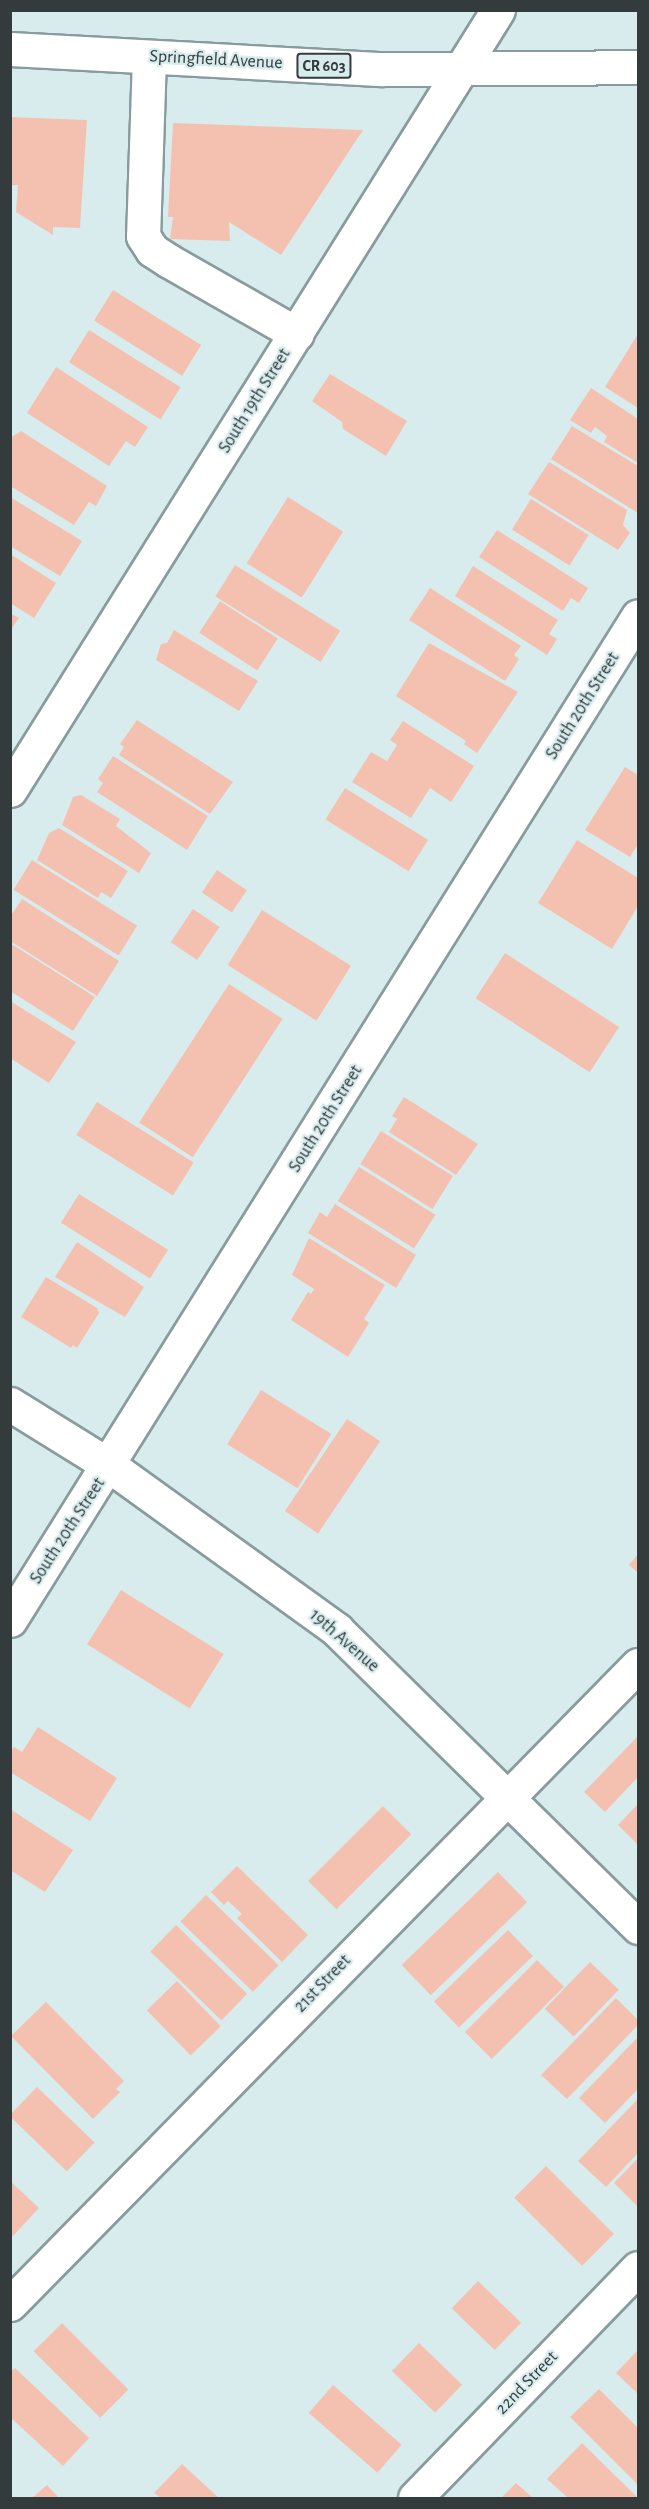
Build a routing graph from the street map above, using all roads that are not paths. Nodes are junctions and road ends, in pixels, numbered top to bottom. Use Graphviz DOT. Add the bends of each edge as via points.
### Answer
graph roads {
  1 [pos="498,10"];
  2 [pos="10,49"];
  3 [pos="149,57"];
  4 [pos="639,67"];
  5 [pos="463,68"];
  6 [pos="297,334"];
  7 [pos="639,616"];
  8 [pos="10,790"];
  9 [pos="10,1404"];
  10 [pos="110,1466"];
  11 [pos="10,1620"];
  12 [pos="639,1665"];
  13 [pos="506,1797"];
  14 [pos="639,1927"];
  15 [pos="639,2268"];
  16 [pos="10,2304"];
  17 [pos="415,2499"];
  1 -- 5 [label="street, South 19th Street"];
  2 -- 3 [label="street, Springfield Avenue / CR 603"];
  3 -- 5 [label="street, Springfield Avenue / CR 603" via="382,69"];
  3 -- 6 [label="street" via="143,236 152,250 169,261"];
  4 -- 5 [label="street, Springfield Avenue / CR 603"];
  5 -- 6 [label="street, South 19th Street"];
  6 -- 8 [label="street, South 19th Street"];
  7 -- 10 [label="street, South 20th Street"];
  9 -- 10 [label="street, 19th Avenue"];
  10 -- 11 [label="street, South 20th Street"];
  10 -- 13 [label="street, 19th Avenue" via="337,1630"];
  12 -- 13 [label="street, 21st Street"];
  13 -- 14 [label="street, 19th Avenue"];
  13 -- 16 [label="street, 21st Street"];
  15 -- 17 [label="street, 22nd Street"];
}
